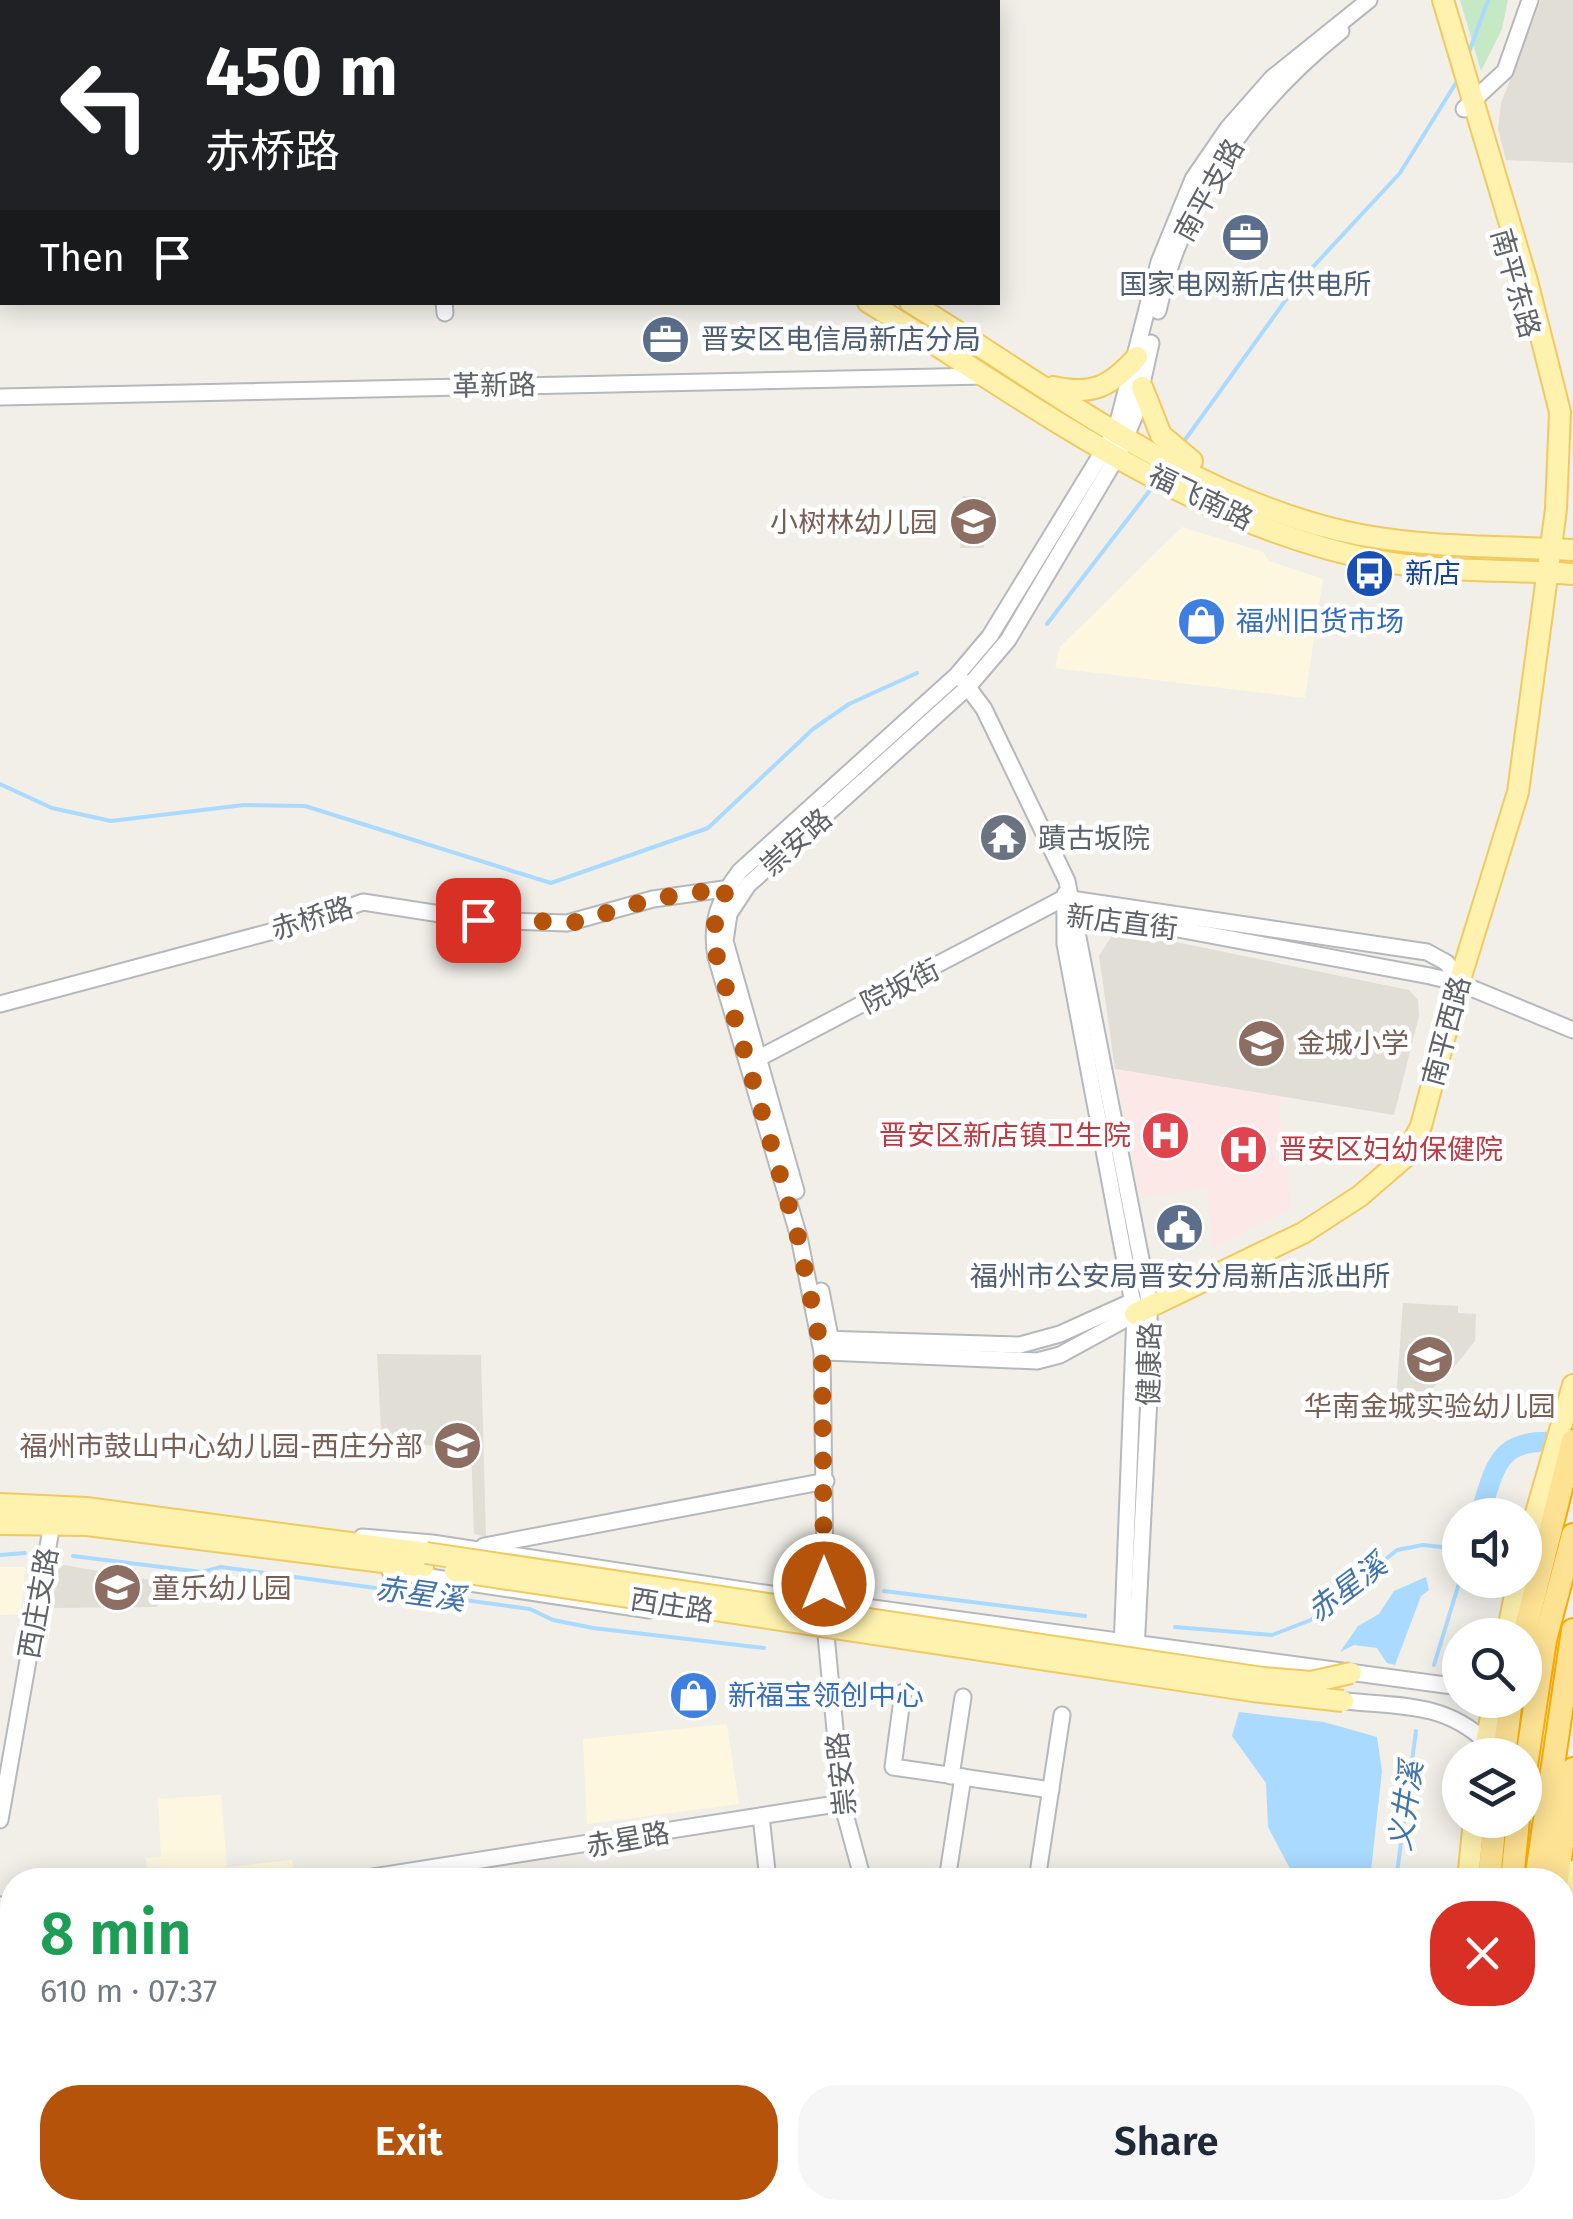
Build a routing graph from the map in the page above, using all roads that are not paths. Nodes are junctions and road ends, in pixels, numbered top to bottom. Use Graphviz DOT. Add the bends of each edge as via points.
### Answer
graph roads {
  1 [pos="1369,0"];
  2 [pos="1384,0"];
  3 [pos="1432,0"];
  4 [pos="1442,0"];
  5 [pos="1530,0"];
  6 [pos="1450,47"];
  7 [pos="1466,100"];
  8 [pos="873,305"];
  9 [pos="915,305"];
  10 [pos="1138,356"];
  11 [pos="988,376"];
  12 [pos="1035,382"];
  13 [pos="1142,387"];
  14 [pos="0,397"];
  15 [pos="1117,442"];
  16 [pos="1154,452"];
  17 [pos="1192,477"];
  18 [pos="1545,549"];
  19 [pos="1573,550"];
  20 [pos="1543,572"];
  21 [pos="1573,574"];
  22 [pos="963,681"];
  23 [pos="748,885"];
  24 [pos="727,888"];
  25 [pos="1067,900"];
  26 [pos="1041,914"];
  27 [pos="1452,977"];
  28 [pos="0,1004"];
  29 [pos="1573,1030"];
  30 [pos="760,1058"];
  31 [pos="1142,1304"];
  32 [pos="827,1345"];
  33 [pos="1573,1385"];
  34 [pos="1563,1459"];
  35 [pos="826,1481"];
  36 [pos="0,1504"];
  37 [pos="1542,1510"];
  38 [pos="53,1514"];
  39 [pos="0,1524"];
  40 [pos="1573,1535"];
  41 [pos="323,1547"];
  42 [pos="470,1548"];
  43 [pos="424,1560"];
  44 [pos="830,1601"];
  45 [pos="1528,1618"];
  46 [pos="1573,1630"];
  47 [pos="829,1635"];
  48 [pos="1129,1641"];
  49 [pos="1128,1673"];
  50 [pos="1350,1673"];
  51 [pos="1442,1685"];
  52 [pos="903,1692"];
  53 [pos="963,1698"];
  54 [pos="1344,1701"];
  55 [pos="1062,1715"];
  56 [pos="1478,1738"];
  57 [pos="1530,1738"];
  58 [pos="1573,1768"];
  59 [pos="957,1776"];
  60 [pos="1051,1790"];
  61 [pos="842,1802"];
  62 [pos="761,1816"];
  63 [pos="0,1820"];
  64 [pos="1472,1838"];
  65 [pos="1494,1838"];
  66 [pos="1516,1838"];
  67 [pos="430,1868"];
  68 [pos="767,1868"];
  69 [pos="860,1868"];
  70 [pos="948,1868"];
  71 [pos="1039,1868"];
  72 [pos="1469,1868"];
  73 [pos="1491,1868"];
  74 [pos="1513,1868"];
  75 [pos="1538,1868"];
  76 [pos="1559,1868"];
  1 -- 10 [label="street, 南平支路" via="1272,78 1203,163 1165,244"];
  2 -- 13 [label="street, 南平支路" via="1285,83 1208,181 1171,261"];
  3 -- 6 [label="main road, 南平东路"];
  4 -- 6 [label="main road, 南平东路"];
  5 -- 7 [label="street" via="1505,71"];
  6 -- 7 [label="main road, 南平东路"];
  7 -- 18 [label="main road, 南平东路" via="1559,402 1561,454"];
  8 -- 11 [label="main road, 福飞南路"];
  9 -- 12 [label="main road, 福飞南路"];
  10 -- 12 [label="main road" via="1101,390"];
  10 -- 15 [label="street, 南平支路"];
  11 -- 14 [label="street, 革新路"];
  11 -- 15 [label="main road, 福飞南路"];
  12 -- 15 [label="main road, 福飞南路"];
  13 -- 15 [label="street, 南平支路"];
  13 -- 16 [label="main road"];
  15 -- 16 [label="main road, 福飞南路"];
  15 -- 22 [label="street"];
  15 -- 22 [label="street, 崇安路" via="1022,618 991,662"];
  16 -- 17 [label="main road, 福飞南路"];
  17 -- 18 [label="main road, 福飞南路" via="1357,534"];
  17 -- 20 [label="main road, 福飞南路" via="1273,531 1349,554 1428,568"];
  18 -- 19 [label="main road, 福飞南路"];
  18 -- 20 [label="main road, 南平东路"];
  20 -- 21 [label="main road, 福飞南路"];
  20 -- 27 [label="main road, 南平西路" via="1518,792"];
  22 -- 23 [label="street, 崇安路"];
  22 -- 24 [label="street, 崇安路"];
  22 -- 25 [label="street, 健康路" via="991,722"];
  23 -- 24 [label="street, 赤桥路"];
  23 -- 30 [label="street, 崇安路" via="729,914 726,941"];
  24 -- 28 [label="street, 赤桥路" via="652,899 567,923 478,920 363,902"];
  24 -- 32 [label="street, 崇安路" via="715,918 715,950"];
  25 -- 26 [label="street, 新店直街"];
  25 -- 27 [label="street, 新店直街" via="1427,952"];
  25 -- 31 [label="street, 健康路"];
  26 -- 30 [label="street, 院坂街"];
  27 -- 29 [label="street, 新店直街"];
  27 -- 31 [label="main road, 南平西路" via="1421,1126 1399,1165 1286,1242"];
  30 -- 32 [label="street, 崇安路"];
  31 -- 32 [label="street, 南平西路" via="1037,1361"];
  31 -- 48 [label="street, 健康路"];
  32 -- 35 [label="street, 崇安路"];
  32 -- 44 [label="street, 崇安路"];
  33 -- 34 [label="main road" via="1560,1420"];
  34 -- 37 [label="main road"];
  34 -- 45 [label="highway"];
  35 -- 42 [label="street"];
  35 -- 44 [label="street, 崇安路"];
  36 -- 38 [label="main road, 西庄路"];
  38 -- 39 [label="main road, 西庄路"];
  38 -- 41 [label="main road, 西庄路"];
  38 -- 63 [label="street, 西庄支路"];
  40 -- 57 [label="highway" via="1545,1640"];
  41 -- 42 [label="street" via="375,1536"];
  41 -- 43 [label="main road, 西庄路"];
  41 -- 47 [label="street" via="416,1577"];
  42 -- 44 [label="street"];
  43 -- 50 [label="main road, bridge" via="1263,1678 1311,1682"];
  43 -- 54 [label="main road, 西庄路, bridge"];
  44 -- 47 [label="street, 崇安路"];
  44 -- 48 [label="street"];
  46 -- 75 [label="highway"];
  47 -- 49 [label="street"];
  47 -- 61 [label="street, 崇安路"];
  48 -- 49 [label="street, 健康路"];
  48 -- 50 [label="street"];
  49 -- 54 [label="street"];
  50 -- 51 [label="street"];
  52 -- 59 [label="street" via="893,1767"];
  53 -- 59 [label="street"];
  54 -- 56 [label="street" via="1459,1718"];
  55 -- 60 [label="street"];
  58 -- 76 [label="highway"];
  59 -- 60 [label="street"];
  59 -- 70 [label="street"];
  60 -- 71 [label="street"];
  61 -- 62 [label="street, 赤星路"];
  61 -- 69 [label="street, 崇安路"];
  62 -- 67 [label="street, 赤星路"];
  62 -- 68 [label="street"];
  64 -- 72 [label="main road"];
  65 -- 73 [label="highway"];
  66 -- 74 [label="highway"];
}
